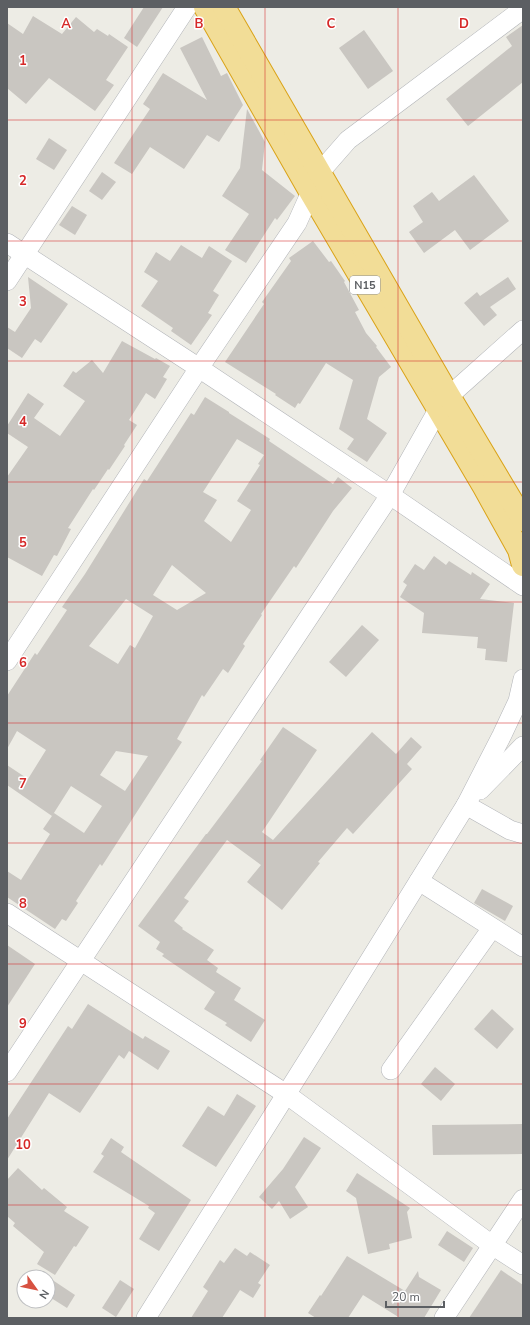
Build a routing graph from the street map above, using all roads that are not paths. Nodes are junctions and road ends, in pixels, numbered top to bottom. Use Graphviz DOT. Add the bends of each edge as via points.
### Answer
graph roads {
  1 [pos="188,7"];
  2 [pos="205,7"];
  3 [pos="224,7"];
  4 [pos="523,9"];
  5 [pos="320,172"];
  6 [pos="311,193"];
  7 [pos="7,243"];
  8 [pos="24,254"];
  9 [pos="7,281"];
  10 [pos="523,330"];
  11 [pos="199,368"];
  12 [pos="443,403"];
  13 [pos="390,495"];
  14 [pos="523,520"];
  15 [pos="523,565"];
  16 [pos="523,586"];
  17 [pos="7,661"];
  18 [pos="523,679"];
  19 [pos="523,746"];
  20 [pos="466,805"];
  21 [pos="523,834"];
  22 [pos="419,881"];
  23 [pos="7,913"];
  24 [pos="492,928"];
  25 [pos="523,947"];
  26 [pos="81,961"];
  27 [pos="391,1070"];
  28 [pos="7,1072"];
  29 [pos="286,1094"];
  30 [pos="523,1199"];
  31 [pos="492,1245"];
  32 [pos="523,1266"];
  33 [pos="146,1318"];
  34 [pos="444,1318"];
  1 -- 8 [label="street"];
  2 -- 6 [label="highway, N15"];
  3 -- 5 [label="highway, N15"];
  4 -- 5 [label="street" via="348,140"];
  5 -- 6 [label="street"];
  5 -- 12 [label="highway, N15"];
  6 -- 11 [label="street" via="297,223"];
  6 -- 12 [label="highway, N15"];
  7 -- 8 [label="street"];
  8 -- 9 [label="street"];
  8 -- 11 [label="street"];
  10 -- 12 [label="street"];
  11 -- 13 [label="street"];
  11 -- 17 [label="street"];
  12 -- 13 [label="street"];
  12 -- 14 [label="highway, N15"];
  12 -- 15 [label="highway, N15" via="519,550"];
  13 -- 16 [label="street"];
  13 -- 26 [label="street"];
  18 -- 20 [label="street" via="515,708"];
  19 -- 20 [label="street"];
  20 -- 21 [label="street" via="510,830"];
  20 -- 22 [label="street"];
  22 -- 24 [label="street"];
  22 -- 29 [label="street"];
  23 -- 26 [label="street"];
  24 -- 25 [label="street"];
  24 -- 27 [label="street"];
  26 -- 28 [label="street"];
  26 -- 29 [label="street"];
  29 -- 31 [label="street"];
  29 -- 33 [label="street"];
  30 -- 31 [label="street"];
  31 -- 32 [label="street"];
  31 -- 34 [label="street"];
}
